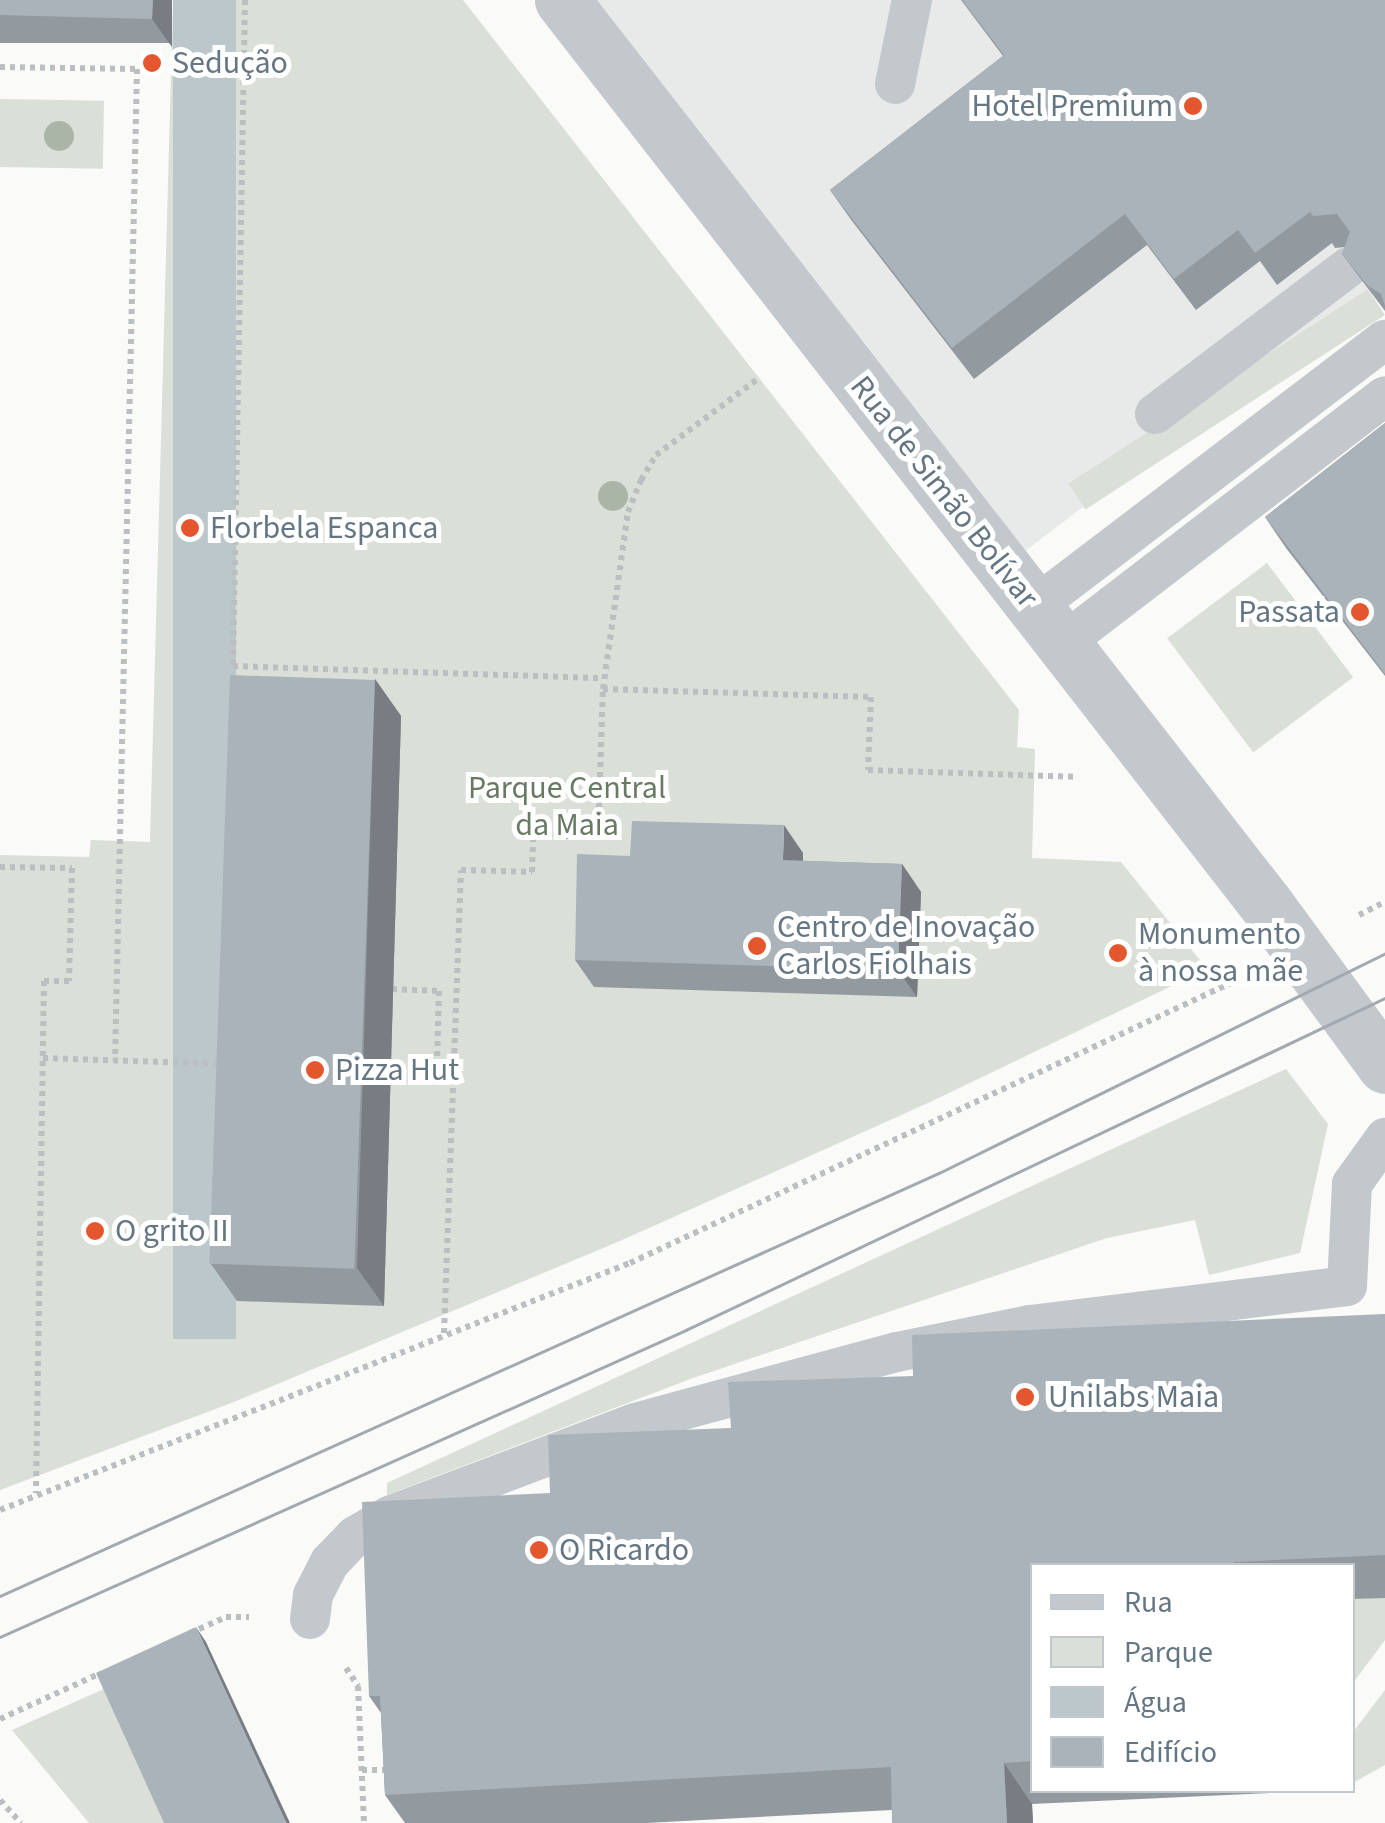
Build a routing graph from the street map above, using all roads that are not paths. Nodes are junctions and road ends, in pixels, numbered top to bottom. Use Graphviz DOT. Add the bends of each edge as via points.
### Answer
graph roads {
  1 [pos="562,0"];
  2 [pos="912,0"];
  3 [pos="895,84"];
  4 [pos="1349,267"];
  5 [pos="1385,340"];
  6 [pos="1385,396"];
  7 [pos="1155,414"];
  8 [pos="1048,626"];
  9 [pos="1385,1066"];
  10 [pos="1385,1138"];
  11 [pos="310,1619"];
  1 -- 8 [label="street, Rua de Simão Bolívar"];
  2 -- 3 [label="lane"];
  4 -- 7 [label="lane"];
  5 -- 8 [label="lane"];
  6 -- 8 [label="lane"];
  8 -- 9 [label="street, Rua de Simão Bolívar"];
  10 -- 11 [label="lane" via="1352,1184 1347,1286 1030,1325 898,1352 635,1423 389,1516 355,1536 330,1562 313,1594"];
}
